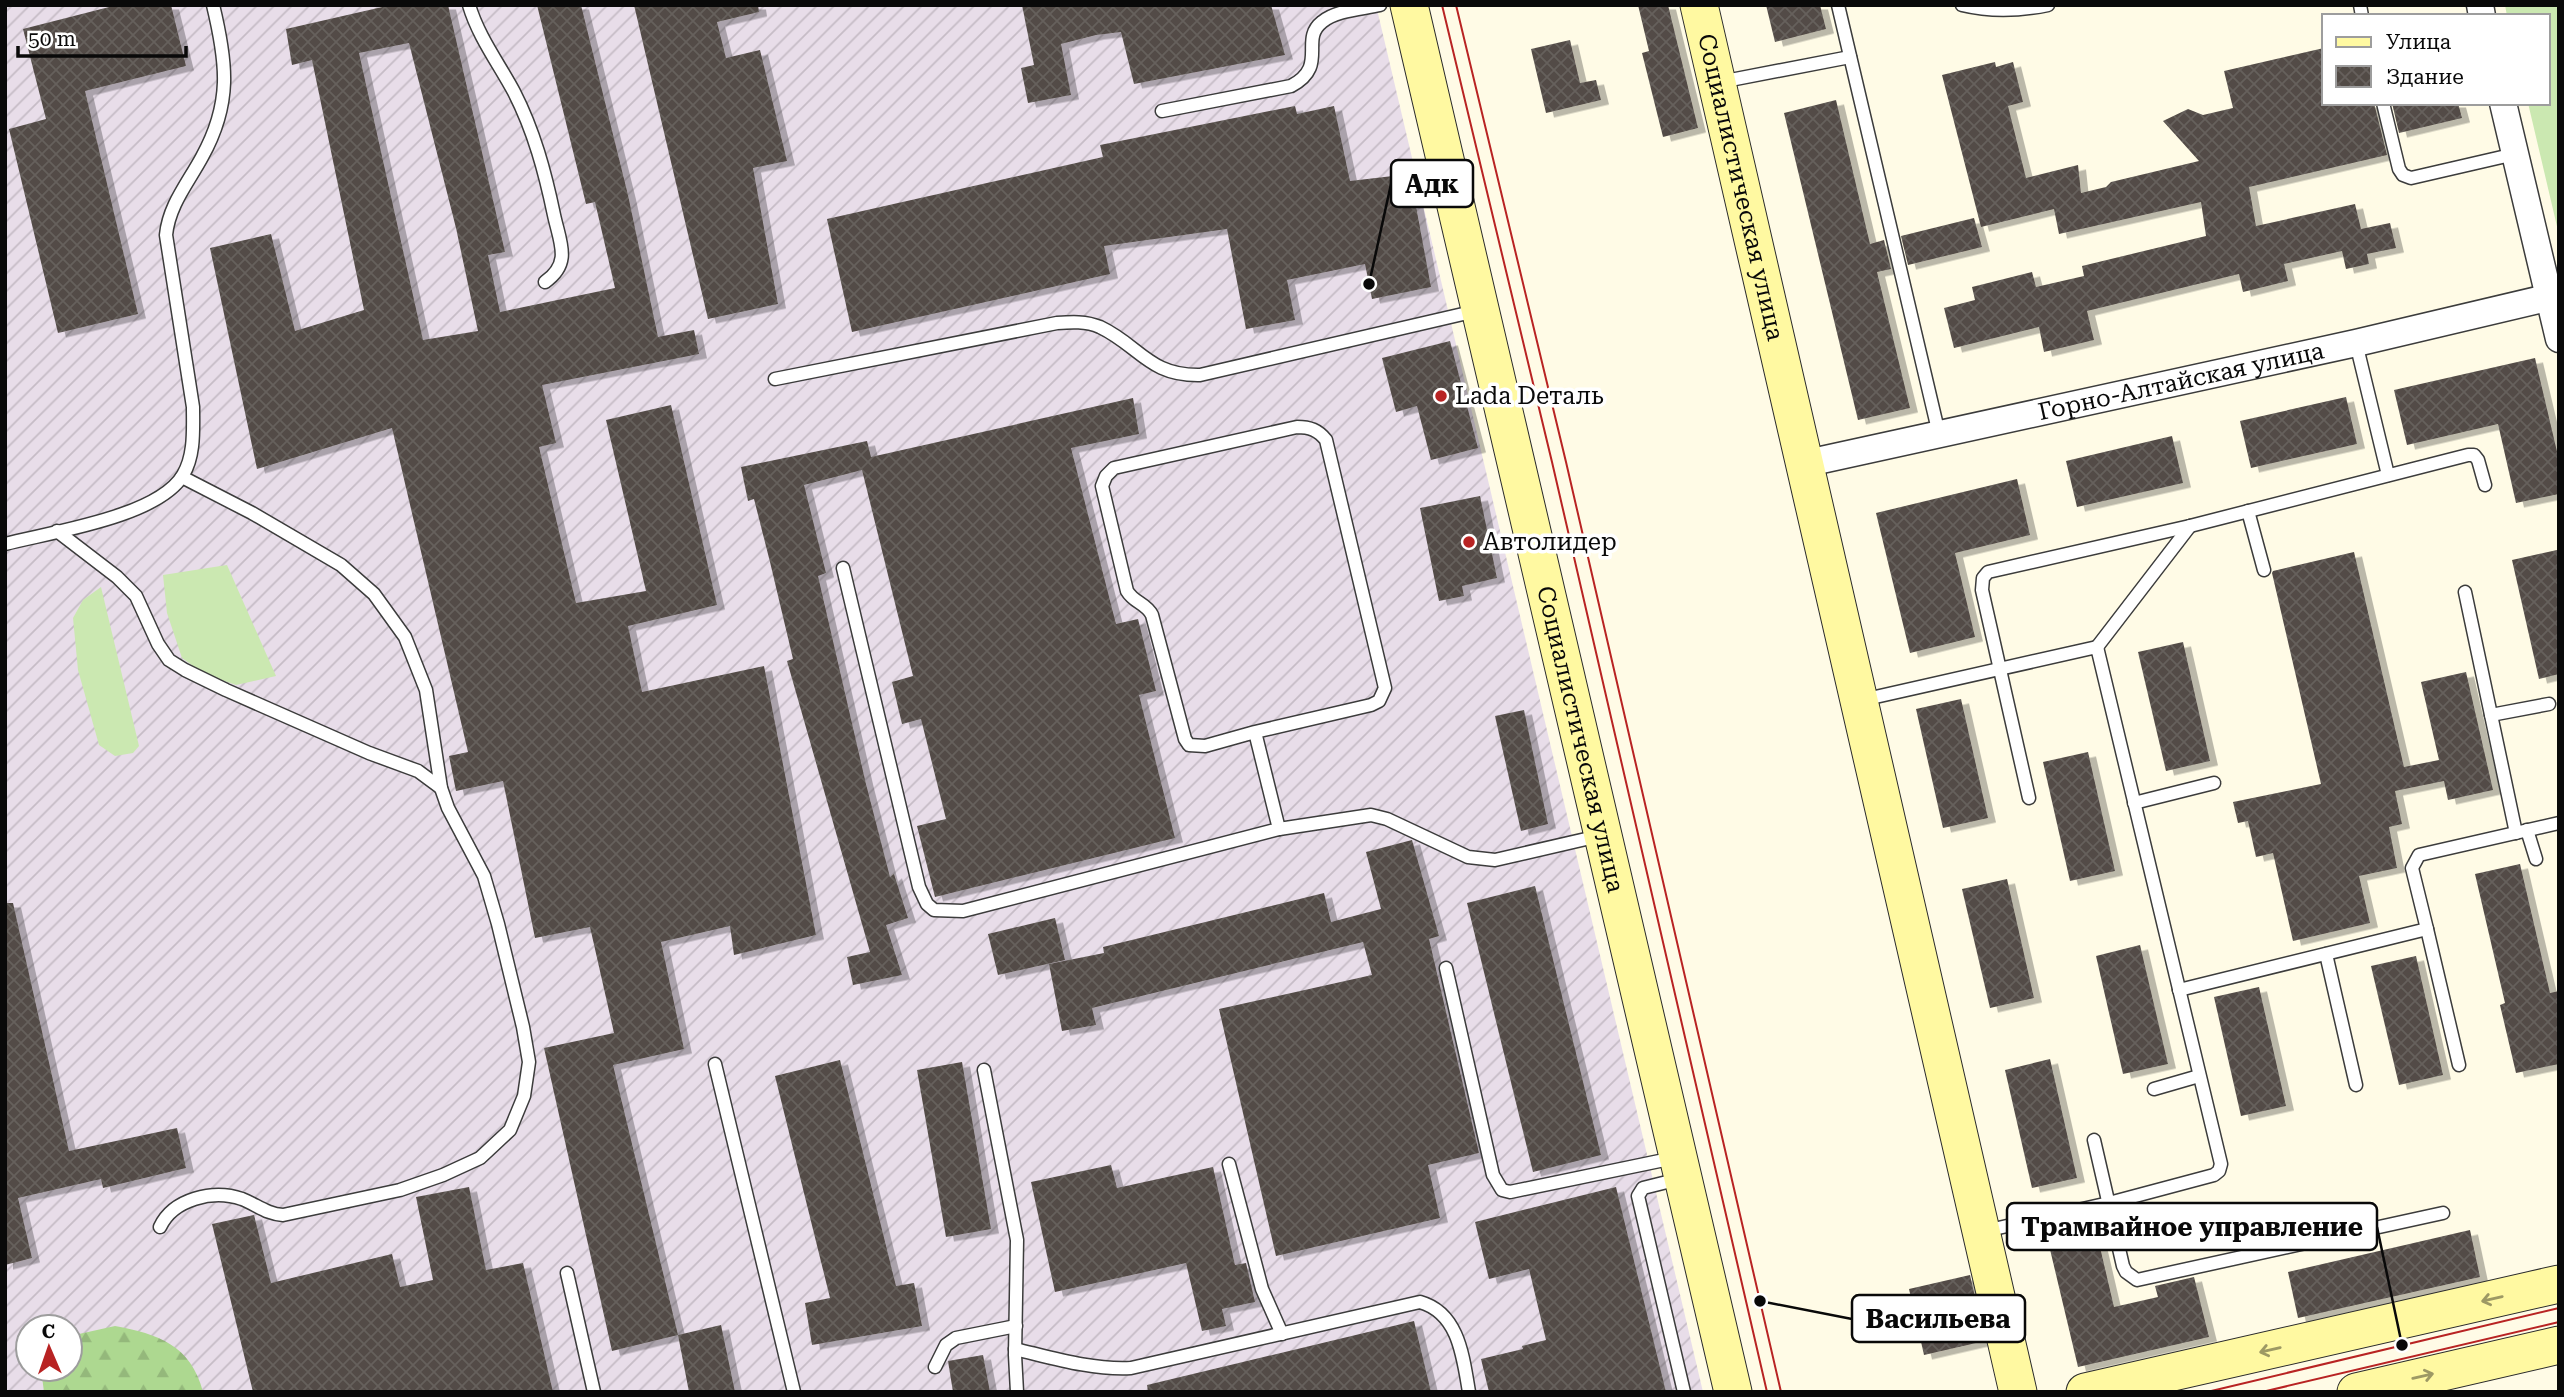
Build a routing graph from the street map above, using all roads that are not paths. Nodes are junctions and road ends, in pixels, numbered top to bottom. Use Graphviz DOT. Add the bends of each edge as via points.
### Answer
graph roads {
  1 [pos="213,5"];
  2 [pos="469,5"];
  3 [pos="1380,5"];
  4 [pos="1409,5"];
  5 [pos="1699,5"];
  6 [pos="1838,5"];
  7 [pos="1962,5"];
  8 [pos="2048,5"];
  9 [pos="1850,57"];
  10 [pos="1716,82"];
  11 [pos="2383,105"];
  12 [pos="2503,105"];
  13 [pos="1162,111"];
  14 [pos="2515,154"];
  15 [pos="545,282"];
  16 [pos="2554,296"];
  17 [pos="1480,310"];
  18 [pos="2559,339"];
  19 [pos="2356,342"];
  20 [pos="775,379"];
  21 [pos="1939,434"];
  22 [pos="1803,464"];
  23 [pos="2388,475"];
  24 [pos="182,477"];
  25 [pos="2486,485"];
  26 [pos="2248,511"];
  27 [pos="2190,526"];
  28 [pos="57,531"];
  29 [pos="5,544"];
  30 [pos="843,568"];
  31 [pos="2264,570"];
  32 [pos="2465,592"];
  33 [pos="2097,647"];
  34 [pos="2000,669"];
  35 [pos="1860,701"];
  36 [pos="2549,704"];
  37 [pos="2491,715"];
  38 [pos="1255,732"];
  39 [pos="2214,783"];
  40 [pos="441,789"];
  41 [pos="2029,798"];
  42 [pos="2134,803"];
  43 [pos="2559,823"];
  44 [pos="1279,829"];
  45 [pos="2522,832"];
  46 [pos="1603,836"];
  47 [pos="2536,859"];
  48 [pos="2427,929"];
  49 [pos="2326,954"];
  50 [pos="1446,968"];
  51 [pos="2179,990"];
  52 [pos="715,1064"];
  53 [pos="2459,1065"];
  54 [pos="984,1070"];
  55 [pos="2199,1076"];
  56 [pos="2356,1085"];
  57 [pos="2154,1090"];
  58 [pos="2094,1140"];
  59 [pos="1229,1164"];
  60 [pos="1680,1168"];
  61 [pos="2109,1203"];
  62 [pos="2443,1213"];
  63 [pos="160,1227"];
  64 [pos="1982,1232"];
  65 [pos="567,1273"];
  66 [pos="2559,1284"];
  67 [pos="1016,1326"];
  68 [pos="1282,1334"];
  69 [pos="2559,1345"];
  70 [pos="1015,1349"];
  71 [pos="935,1367"];
  72 [pos="594,1392"];
  73 [pos="794,1392"];
  74 [pos="1017,1392"];
  75 [pos="1469,1392"];
  76 [pos="1684,1392"];
  77 [pos="1732,1392"];
  78 [pos="2018,1392"];
  79 [pos="2085,1392"];
  80 [pos="2356,1392"];
  1 -- 24 [label="lane" via="224,49 221,109 203,157 168,219 166,235 193,407 190,461"];
  2 -- 15 [label="lane" via="530,126 545,171 562,251 562,265"];
  3 -- 13 [label="lane" via="1323,21 1316,29 1311,67 1291,86"];
  4 -- 17 [label="main road, Социалистическая улица"];
  5 -- 10 [label="main road, Социалистическая улица"];
  6 -- 9 [label="lane"];
  7 -- 8 [label="lane" via="2020,10"];
  9 -- 10 [label="lane"];
  9 -- 21 [label="lane"];
  10 -- 22 [label="main road, Социалистическая улица"];
  11 -- 14 [label="lane" via="2403,175 2412,178"];
  12 -- 14 [label="street"];
  14 -- 16 [label="street"];
  16 -- 18 [label="street"];
  16 -- 19 [label="street, Горно-Алтайская улица"];
  17 -- 20 [label="lane" via="1200,375 1165,371 1099,327 1077,321"];
  17 -- 46 [label="main road, Социалистическая улица"];
  19 -- 21 [label="street, Горно-Алтайская улица"];
  19 -- 23 [label="lane"];
  21 -- 22 [label="street, Горно-Алтайская улица"];
  22 -- 35 [label="main road, Социалистическая улица"];
  23 -- 25 [label="lane" via="2474,455"];
  23 -- 26 [label="lane"];
  24 -- 28 [label="lane" via="159,498 130,512"];
  24 -- 40 [label="lane" via="341,565 374,594 405,637 426,690"];
  26 -- 27 [label="lane"];
  26 -- 31 [label="lane"];
  27 -- 33 [label="lane"];
  27 -- 34 [label="lane" via="1988,572 1982,590"];
  28 -- 29 [label="lane"];
  28 -- 40 [label="lane" via="136,596 169,660 226,690 418,771"];
  30 -- 44 [label="lane" via="919,887 934,910 963,911"];
  32 -- 37 [label="lane"];
  33 -- 34 [label="lane"];
  33 -- 42 [label="lane"];
  34 -- 35 [label="lane"];
  34 -- 41 [label="lane"];
  35 -- 64 [label="main road, Социалистическая улица"];
  36 -- 37 [label="lane"];
  37 -- 45 [label="lane"];
  38 -- 38 [label="lane" via="1371,705 1379,701 1385,688 1326,440 1312,428 1297,426 1114,468 1102,486 1127,591 1152,615 1185,739 1189,745 1205,747"];
  38 -- 44 [label="lane"];
  39 -- 42 [label="lane"];
  40 -- 63 [label="lane" via="484,876 523,1027 529,1062 524,1096 510,1130 480,1158 400,1189 284,1215 271,1214 243,1199 201,1196 166,1214"];
  42 -- 51 [label="lane"];
  43 -- 45 [label="lane"];
  44 -- 46 [label="lane" via="1371,815 1480,860"];
  45 -- 47 [label="lane"];
  45 -- 48 [label="lane" via="2419,855 2412,868"];
  46 -- 60 [label="main road, Социалистическая улица"];
  48 -- 49 [label="lane"];
  48 -- 53 [label="lane"];
  49 -- 51 [label="lane"];
  49 -- 56 [label="lane"];
  50 -- 60 [label="lane" via="1493,1175 1502,1190"];
  51 -- 55 [label="lane"];
  52 -- 73 [label="lane"];
  54 -- 67 [label="lane" via="1017,1240"];
  55 -- 57 [label="lane"];
  55 -- 61 [label="lane" via="2219,1171"];
  58 -- 61 [label="lane"];
  59 -- 68 [label="lane" via="1262,1289"];
  60 -- 76 [label="lane" via="1643,1188 1638,1196"];
  60 -- 77 [label="main road, Социалистическая улица"];
  61 -- 62 [label="lane" via="2123,1266 2137,1280"];
  61 -- 64 [label="lane"];
  64 -- 78 [label="main road, Социалистическая улица"];
  65 -- 72 [label="lane"];
  66 -- 79 [label="main road, one-way"];
  67 -- 70 [label="lane"];
  67 -- 71 [label="lane" via="956,1338 946,1345"];
  68 -- 70 [label="lane" via="1121,1368 1078,1364"];
  68 -- 75 [label="lane" via="1419,1302 1433,1306 1456,1336"];
  80 -- 69 [label="main road, one-way"];
  70 -- 74 [label="lane"];
}
